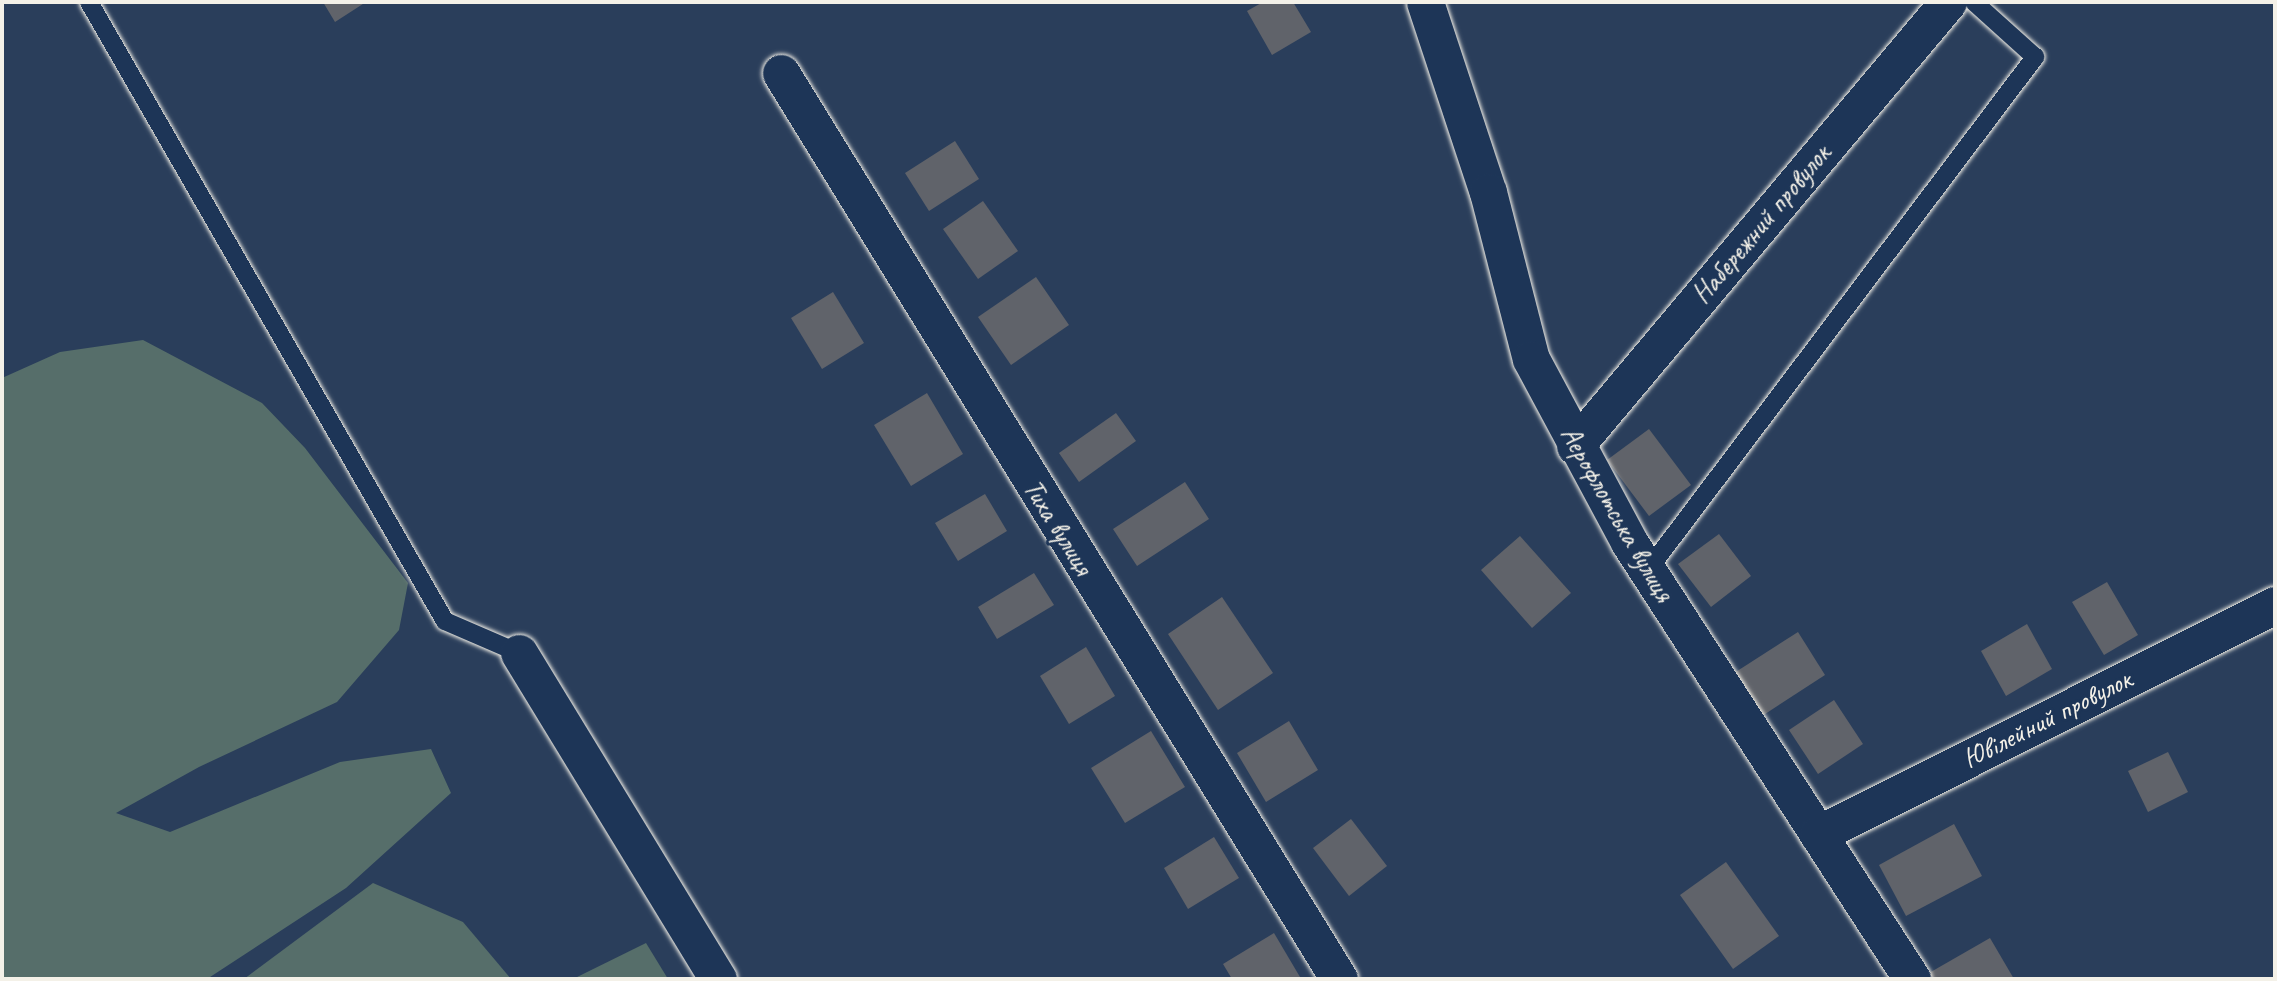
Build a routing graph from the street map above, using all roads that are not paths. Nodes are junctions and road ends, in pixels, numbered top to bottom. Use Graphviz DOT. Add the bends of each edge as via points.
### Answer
graph roads {
  1 [pos="89,2"];
  2 [pos="1425,2"];
  3 [pos="1948,2"];
  4 [pos="1974,2"];
  5 [pos="781,73"];
  6 [pos="1575,446"];
  7 [pos="1648,570"];
  8 [pos="2275,605"];
  9 [pos="519,653"];
  10 [pos="1818,834"];
  11 [pos="718,979"];
  12 [pos="1339,979"];
  13 [pos="1912,979"];
  1 -- 9 [label="lane" via="445,621"];
  2 -- 6 [label="street, Аерофлотська вулиця" via="1488,192 1531,359"];
  3 -- 6 [label="street, Набережний провулок"];
  4 -- 7 [label="lane" via="2035,57"];
  5 -- 12 [label="street, Тиха вулиця"];
  6 -- 7 [label="street, Аерофлотська вулиця"];
  7 -- 10 [label="street, Аерофлотська вулиця"];
  8 -- 10 [label="street, Ювілейний провулок"];
  9 -- 11 [label="street"];
  10 -- 13 [label="street, Аерофлотська вулиця"];
}
